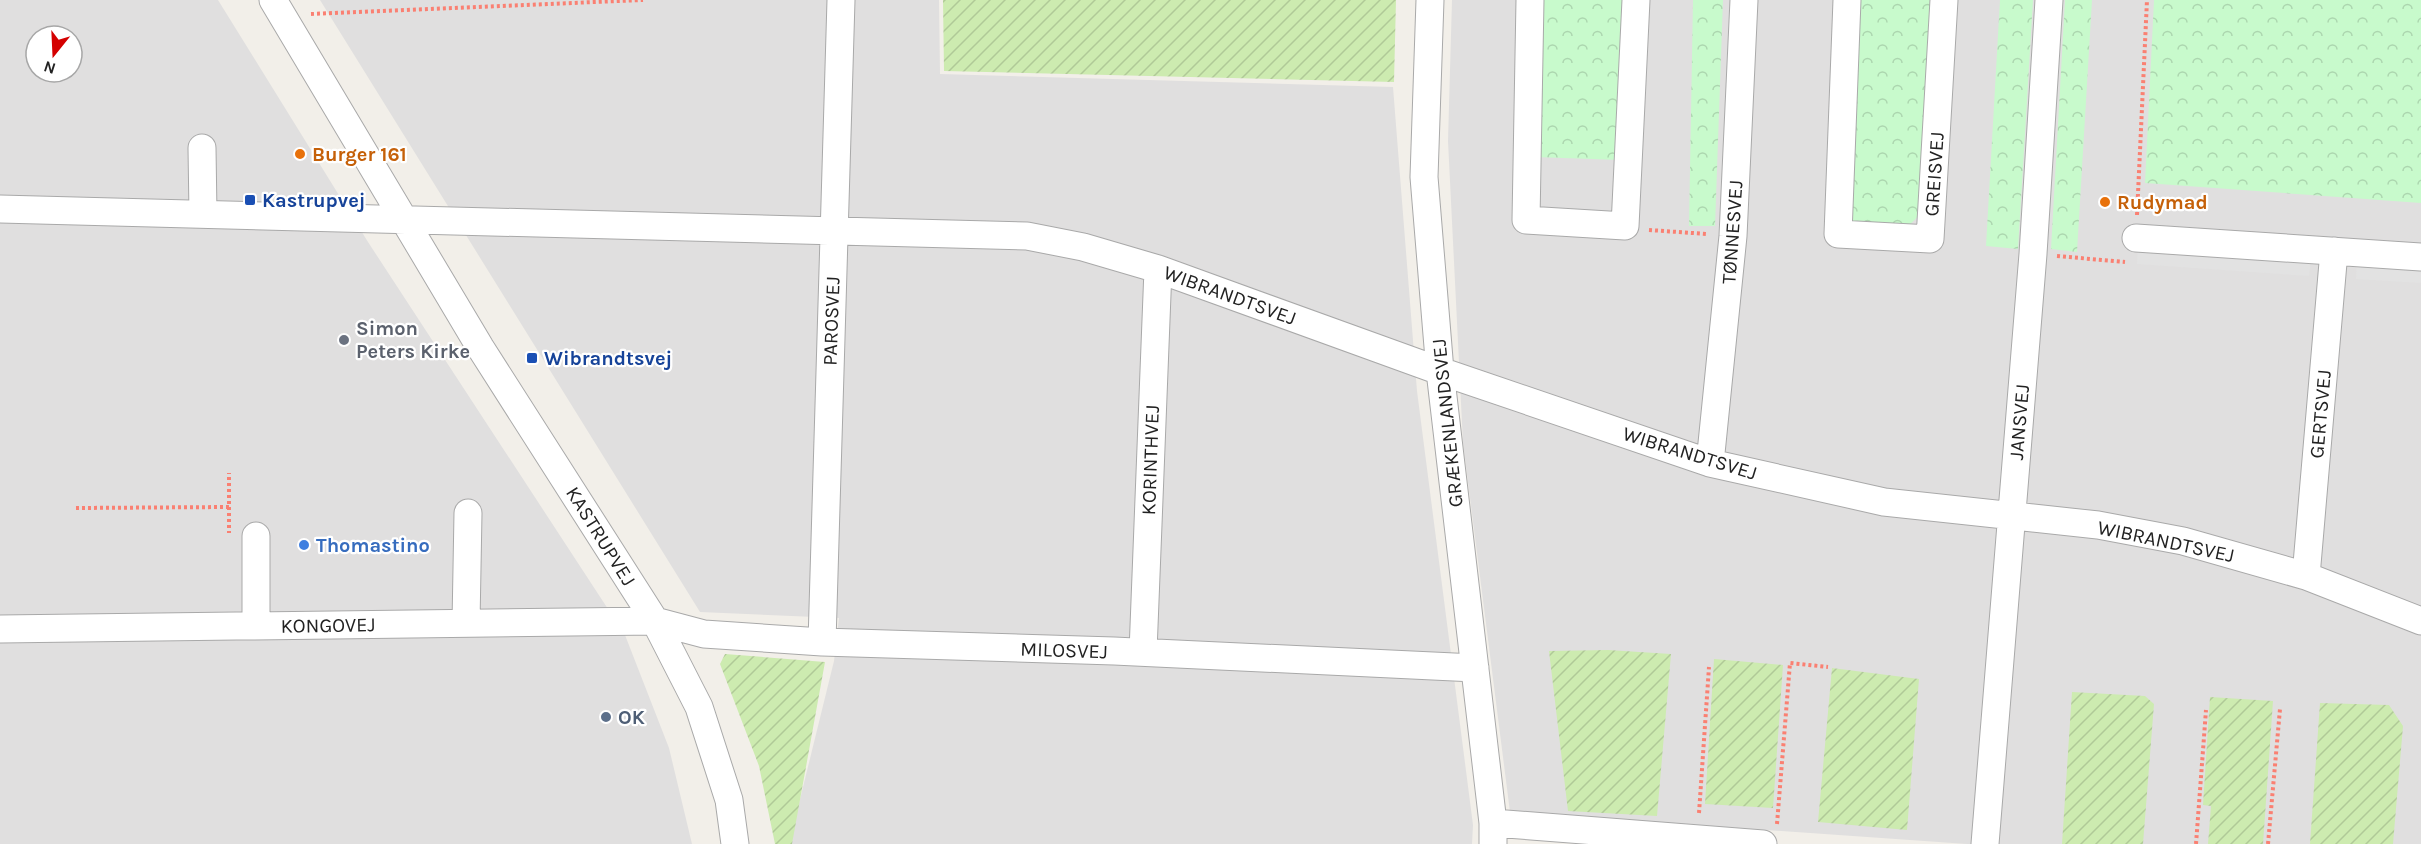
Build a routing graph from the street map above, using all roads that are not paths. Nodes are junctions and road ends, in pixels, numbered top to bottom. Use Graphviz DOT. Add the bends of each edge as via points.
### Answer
graph roads {
  1 [pos="841,0"];
  2 [pos="1430,0"];
  3 [pos="1530,0"];
  4 [pos="1636,0"];
  5 [pos="1744,0"];
  6 [pos="1847,0"];
  7 [pos="1944,0"];
  8 [pos="2049,0"];
  9 [pos="278,7"];
  10 [pos="202,148"];
  11 [pos="0,209"];
  12 [pos="203,214"];
  13 [pos="402,218"];
  14 [pos="834,232"];
  15 [pos="2136,238"];
  16 [pos="2334,251"];
  17 [pos="2421,257"];
  18 [pos="1158,268"];
  19 [pos="1440,371"];
  20 [pos="1710,463"];
  21 [pos="468,513"];
  22 [pos="2012,516"];
  23 [pos="256,536"];
  24 [pos="2306,576"];
  25 [pos="655,621"];
  26 [pos="2421,621"];
  27 [pos="466,623"];
  28 [pos="256,626"];
  29 [pos="0,629"];
  30 [pos="822,642"];
  31 [pos="1143,652"];
  32 [pos="1475,668"];
  33 [pos="1493,834"];
  34 [pos="1770,838"];
  35 [pos="735,844"];
  36 [pos="1985,844"];
  1 -- 14 [label="street, PAROSVEJ"];
  2 -- 19 [label="street, GRÆKENLANDSVEJ" via="1424,177"];
  3 -- 4 [label="street" via="1526,220 1625,226"];
  5 -- 20 [label="street, TØNNESVEJ" via="1733,236"];
  6 -- 7 [label="street, GREISVEJ" via="1838,234 1930,239"];
  8 -- 22 [label="street, JANSVEJ"];
  9 -- 13 [label="street, KASTRUPVEJ"];
  10 -- 12 [label="street"];
  11 -- 12 [label="street, WIBRANDTSVEJ"];
  12 -- 13 [label="street, WIBRANDTSVEJ"];
  13 -- 14 [label="street, WIBRANDTSVEJ"];
  13 -- 25 [label="street, KASTRUPVEJ"];
  14 -- 18 [label="street, WIBRANDTSVEJ" via="1027,236"];
  14 -- 30 [label="street, PAROSVEJ"];
  15 -- 16 [label="street"];
  16 -- 17 [label="street"];
  16 -- 24 [label="street, GERTSVEJ"];
  18 -- 19 [label="street, WIBRANDTSVEJ"];
  18 -- 31 [label="street, KORINTHVEJ"];
  19 -- 20 [label="street, WIBRANDTSVEJ"];
  19 -- 32 [label="street, GRÆKENLANDSVEJ"];
  20 -- 22 [label="street, WIBRANDTSVEJ" via="1884,501"];
  21 -- 27 [label="street"];
  22 -- 24 [label="street, WIBRANDTSVEJ" via="2098,525 2183,542"];
  22 -- 36 [label="street, JANSVEJ"];
  23 -- 28 [label="street"];
  24 -- 26 [label="street, WIBRANDTSVEJ"];
  25 -- 27 [label="street, KONGOVEJ"];
  25 -- 30 [label="street, MILOSVEJ" via="704,634"];
  25 -- 35 [label="street, KASTRUPVEJ" via="699,707 729,800"];
  27 -- 28 [label="street, KONGOVEJ"];
  28 -- 29 [label="street, KONGOVEJ"];
  30 -- 31 [label="street, MILOSVEJ"];
  31 -- 32 [label="street, MILOSVEJ"];
  32 -- 33 [label="street, GRÆKENLANDSVEJ"];
  33 -- 34 [label="street"];
}
